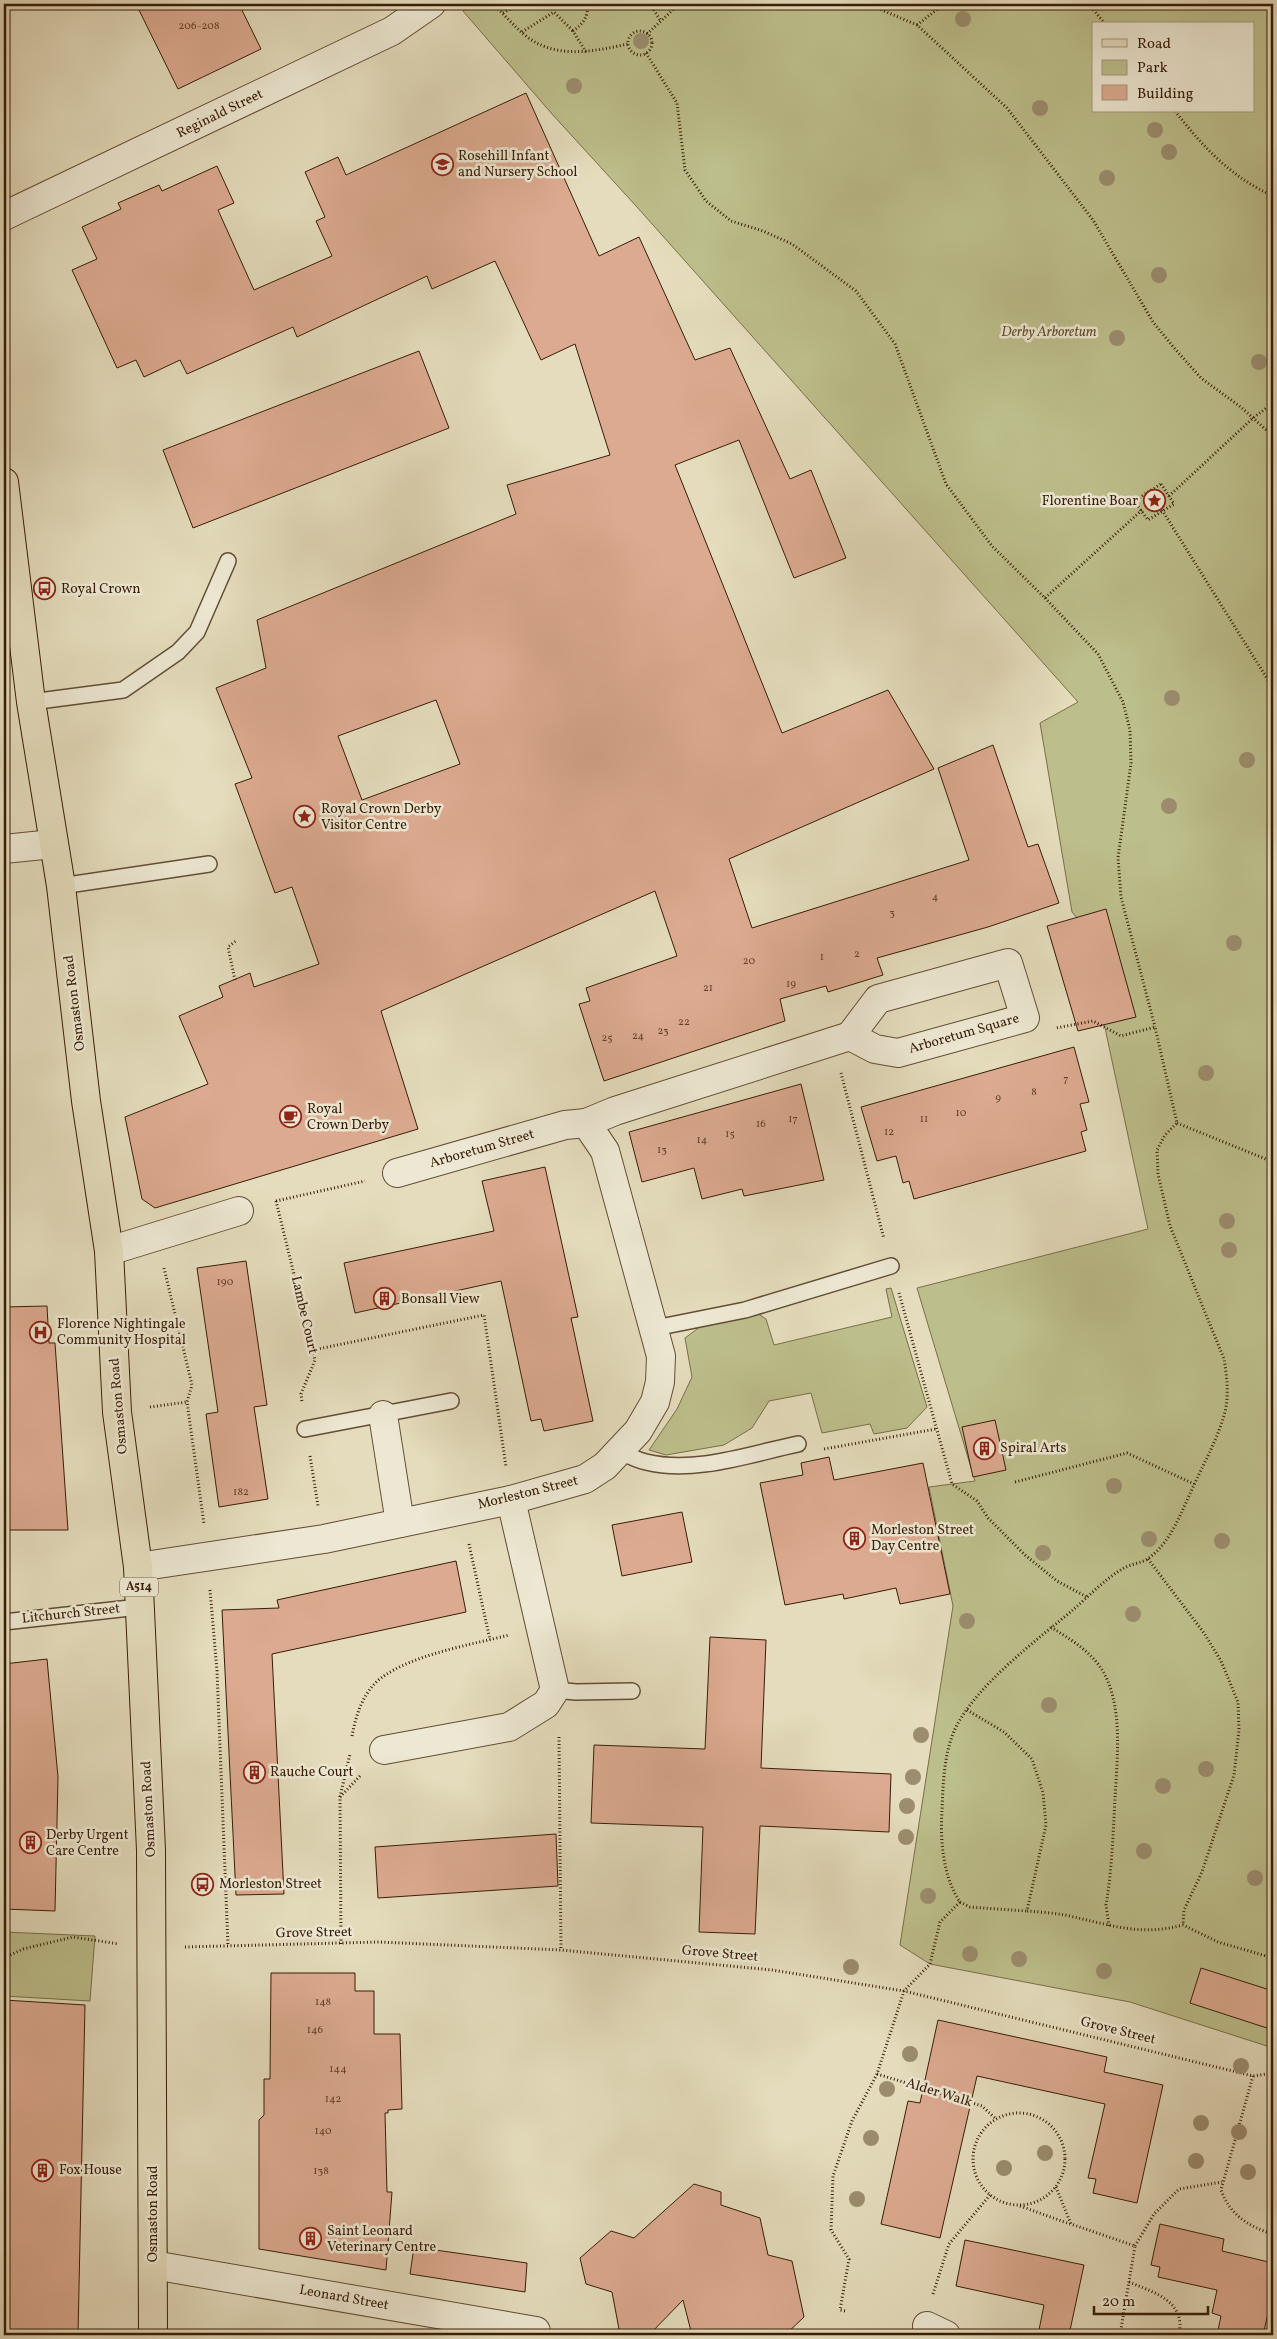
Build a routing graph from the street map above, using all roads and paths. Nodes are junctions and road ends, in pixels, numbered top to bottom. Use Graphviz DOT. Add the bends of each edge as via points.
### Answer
graph roads {
  1 [pos="431,4"];
  2 [pos="493,4"];
  3 [pos="519,4"];
  4 [pos="587,4"];
  5 [pos="650,4"];
  6 [pos="679,4"];
  7 [pos="868,4"];
  8 [pos="944,4"];
  9 [pos="1089,4"];
  10 [pos="503,13"];
  11 [pos="661,20"];
  12 [pos="1103,22"];
  13 [pos="917,25"];
  14 [pos="573,31"];
  15 [pos="522,32"];
  16 [pos="647,34"];
  17 [pos="628,44"];
  18 [pos="586,52"];
  19 [pos="646,53"];
  20 [pos="1176,112"];
  21 [pos="1273,196"];
  22 [pos="4,216"];
  23 [pos="1273,403"];
  24 [pos="1253,418"];
  25 [pos="1273,436"];
  26 [pos="4,482"];
  27 [pos="1169,496"];
  28 [pos="1142,510"];
  29 [pos="1162,510"];
  30 [pos="228,561"];
  31 [pos="1046,598"];
  32 [pos="1273,688"];
  33 [pos="31,702"];
  34 [pos="53,844"];
  35 [pos="4,849"];
  36 [pos="209,864"];
  37 [pos="61,886"];
  38 [pos="237,940"];
  39 [pos="235,980"];
  40 [pos="1025,1018"];
  41 [pos="1155,1026"];
  42 [pos="850,1036"];
  43 [pos="586,1123"];
  44 [pos="1176,1123"];
  45 [pos="1273,1162"];
  46 [pos="397,1173"];
  47 [pos="276,1201"];
  48 [pos="239,1211"];
  49 [pos="110,1251"];
  50 [pos="891,1266"];
  51 [pos="654,1328"];
  52 [pos="451,1401"];
  53 [pos="383,1415"];
  54 [pos="305,1429"];
  55 [pos="936,1429"];
  56 [pos="798,1444"];
  57 [pos="621,1452"];
  58 [pos="1015,1482"];
  59 [pos="952,1484"];
  60 [pos="1194,1484"];
  61 [pos="511,1500"];
  62 [pos="462,1509"];
  63 [pos="400,1523"];
  64 [pos="324,1539"];
  65 [pos="1148,1559"];
  66 [pos="138,1567"];
  67 [pos="1087,1597"];
  68 [pos="139,1607"];
  69 [pos="4,1622"];
  70 [pos="542,1627"];
  71 [pos="1051,1627"];
  72 [pos="490,1640"];
  73 [pos="632,1691"];
  74 [pos="550,1697"];
  75 [pos="967,1710"];
  76 [pos="351,1741"];
  77 [pos="350,1748"];
  78 [pos="384,1750"];
  79 [pos="340,1797"];
  80 [pos="960,1902"];
  81 [pos="1027,1911"];
  82 [pos="1183,1925"];
  83 [pos="1109,1926"];
  84 [pos="341,1944"];
  85 [pos="153,1948"];
  86 [pos="561,1950"];
  87 [pos="4,1958"];
  88 [pos="1273,1958"];
  89 [pos="904,1991"];
  90 [pos="1273,2073"];
  91 [pos="877,2074"];
  92 [pos="1253,2076"];
  93 [pos="996,2119"];
  94 [pos="1222,2182"];
  95 [pos="1056,2187"];
  96 [pos="990,2195"];
  97 [pos="1018,2205"];
  98 [pos="1071,2224"];
  99 [pos="1273,2234"];
  100 [pos="1135,2246"];
  101 [pos="153,2266"];
  102 [pos="1129,2282"];
  103 [pos="845,2311"];
  104 [pos="936,2330"];
  105 [pos="536,2331"];
  106 [pos="153,2335"];
  107 [pos="1120,2335"];
  108 [pos="1179,2335"];
  1 -- 22 [label="street, Reginald Street" via="392,31"];
  2 -- 10 [label="path"];
  3 -- 10 [label="path"];
  4 -- 14 [label="path" via="588,12 581,25"];
  5 -- 11 [label="path"];
  6 -- 11 [label="path"];
  7 -- 13 [label="path"];
  8 -- 13 [label="path"];
  9 -- 12 [label="path"];
  10 -- 15 [label="path"];
  11 -- 16 [label="path"];
  13 -- 24 [label="path" via="1008,108 1093,220 1153,322 1201,378"];
  14 -- 15 [label="path" via="554,12"];
  14 -- 18 [label="path"];
  15 -- 18 [label="path" via="546,47"];
  16 -- 17 [label="path" via="636,31"];
  16 -- 19 [label="path" via="652,44"];
  17 -- 18 [label="path"];
  17 -- 19 [label="path" via="634,54"];
  19 -- 31 [label="path" via="677,103 685,170 706,201 731,221 792,244 856,291 895,344 946,484 992,546"];
  20 -- 21 [label="path" via="1209,153 1238,177"];
  23 -- 24 [label="path"];
  24 -- 25 [label="path"];
  24 -- 27 [label="path"];
  26 -- 33 [label="main road, Osmaston Road / A514"];
  27 -- 28 [label="path" via="1161,484 1134,501"];
  27 -- 29 [label="path" via="1174,504"];
  28 -- 29 [label="path" via="1148,520"];
  28 -- 31 [label="path"];
  29 -- 32 [label="path"];
  30 -- 33 [label="lane" via="197,632 178,652 123,690"];
  31 -- 41 [label="path" via="1098,654 1123,702 1130,730 1131,763 1118,858 1121,897"];
  33 -- 34 [label="main road, Osmaston Road / A514"];
  34 -- 35 [label="street"];
  34 -- 37 [label="main road, Osmaston Road / A514"];
  36 -- 37 [label="lane"];
  37 -- 49 [label="main road, Osmaston Road / A514" via="86,1101"];
  38 -- 39 [label="path" via="228,947"];
  40 -- 41 [label="path" via="1049,1029 1093,1021 1121,1036"];
  40 -- 42 [label="street, Arboretum Square" via="898,1053 876,1049"];
  40 -- 42 [label="street, Arboretum Square" via="1008,963 878,999"];
  41 -- 44 [label="path"];
  42 -- 43 [label="street, Arboretum Street"];
  43 -- 46 [label="street, Arboretum Street" via="565,1125"];
  43 -- 51 [label="street, Morleston Street" via="605,1151"];
  44 -- 45 [label="path"];
  44 -- 60 [label="path" via="1157,1150 1158,1174 1170,1226 1219,1344 1227,1376 1225,1412 1208,1460"];
  46 -- 47 [label="path"];
  47 -- 48 [label="path"];
  47 -- 54 [label="path, Lambe Court" via="315,1360 301,1394"];
  48 -- 49 [label="street"];
  49 -- 66 [label="main road, Osmaston Road / A514" via="117,1412"];
  50 -- 51 [label="lane" via="745,1310"];
  51 -- 57 [label="street, Morleston Street" via="661,1356 655,1402"];
  52 -- 53 [label="lane"];
  53 -- 54 [label="lane"];
  53 -- 63 [label="street"];
  54 -- 64 [label="path, Lambe Court"];
  55 -- 56 [label="path" via="816,1450"];
  56 -- 57 [label="lane" via="708,1463 672,1466 645,1462"];
  57 -- 61 [label="street, Morleston Street" via="585,1479"];
  58 -- 60 [label="path" via="1128,1453"];
  59 -- 67 [label="path" via="977,1501 988,1518 1057,1581"];
  60 -- 65 [label="path" via="1179,1519"];
  61 -- 62 [label="street, Morleston Street"];
  61 -- 70 [label="street"];
  62 -- 63 [label="street, Morleston Street"];
  62 -- 72 [label="path"];
  63 -- 64 [label="street, Morleston Street"];
  64 -- 66 [label="street, Morleston Street"];
  65 -- 67 [label="path" via="1124,1568"];
  65 -- 82 [label="path" via="1204,1633 1238,1702 1239,1730 1234,1774 1202,1872 1184,1910"];
  66 -- 68 [label="main road, Osmaston Road / A514"];
  67 -- 71 [label="path"];
  68 -- 69 [label="lane, Litchurch Street"];
  68 -- 85 [label="main road, Osmaston Road / A514"];
  70 -- 72 [label="path"];
  70 -- 74 [label="street"];
  71 -- 75 [label="path" via="999,1674"];
  71 -- 83 [label="path" via="1080,1645 1096,1662 1105,1675 1115,1706 1117,1769 1106,1905"];
  72 -- 76 [label="path" via="427,1657 380,1678 361,1704"];
  73 -- 74 [label="lane" via="576,1692"];
  74 -- 78 [label="street" via="510,1727"];
  74 -- 86 [label="path" via="559,1728"];
  75 -- 80 [label="path" via="955,1729 948,1754 941,1821 942,1847 952,1890"];
  75 -- 81 [label="path" via="1004,1732 1032,1760 1043,1793 1046,1825"];
  77 -- 79 [label="path"];
  78 -- 79 [label="path"];
  79 -- 84 [label="path"];
  80 -- 81 [label="path" via="970,1906"];
  80 -- 89 [label="path" via="940,1922 930,1964"];
  81 -- 83 [label="path" via="1063,1915"];
  82 -- 83 [label="path" via="1135,1931"];
  82 -- 88 [label="path" via="1218,1942"];
  84 -- 85 [label="path, Grove Street"];
  84 -- 86 [label="path, Grove Street" via="379,1942"];
  85 -- 87 [label="path, Grove Street" via="73,1938 23,1949"];
  85 -- 101 [label="main road, Osmaston Road / A514"];
  86 -- 89 [label="path, Grove Street" via="772,1970"];
  89 -- 91 [label="path"];
  89 -- 92 [label="path, Grove Street"];
  90 -- 92 [label="path, Grove Street"];
  91 -- 93 [label="path, Alder Walk" via="982,2106"];
  91 -- 103 [label="path" via="852,2121 832,2176 831,2230 849,2259 840,2310"];
  92 -- 94 [label="path"];
  93 -- 95 [label="path" via="1011,2113 1027,2113 1042,2118 1054,2128 1062,2142 1065,2157"];
  93 -- 96 [label="path" via="984,2129 976,2142 973,2156 974,2171"];
  94 -- 99 [label="path" via="1224,2199 1237,2216 1250,2226"];
  94 -- 100 [label="path" via="1179,2189 1154,2214"];
  95 -- 97 [label="path" via="1039,2200"];
  95 -- 98 [label="path"];
  96 -- 97 [label="path"];
  96 -- 104 [label="path" via="949,2244 935,2283"];
  97 -- 98 [label="path"];
  98 -- 100 [label="path"];
  100 -- 102 [label="path"];
  101 -- 105 [label="street, Leonard Street"];
  101 -- 106 [label="main road, Osmaston Road / A514"];
  102 -- 107 [label="path"];
  102 -- 108 [label="path" via="1174,2306 1182,2323"];
}
